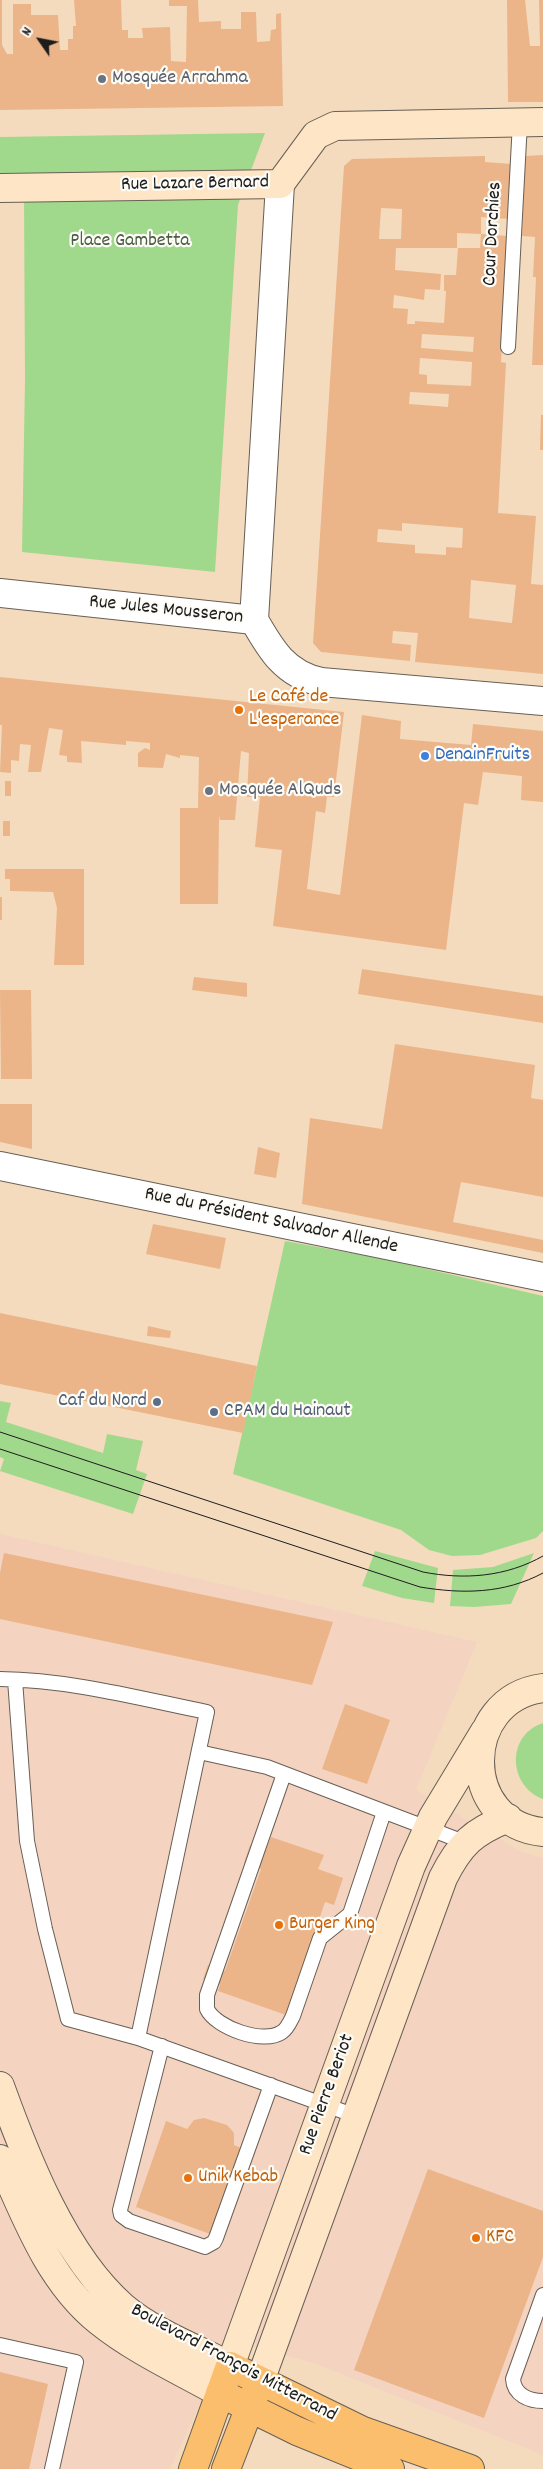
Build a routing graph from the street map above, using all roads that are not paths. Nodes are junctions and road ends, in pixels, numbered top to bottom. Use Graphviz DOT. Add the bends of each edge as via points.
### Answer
graph roads {
  1 [pos="532,122"];
  2 [pos="280,184"];
  3 [pos="0,188"];
  4 [pos="508,347"];
  5 [pos="0,593"];
  6 [pos="254,620"];
  7 [pos="543,701"];
  8 [pos="0,1166"];
  9 [pos="543,1277"];
  10 [pos="0,1679"];
  11 [pos="15,1680"];
  12 [pos="539,1686"];
  13 [pos="485,1731"];
  14 [pos="199,1752"];
  15 [pos="284,1774"];
  16 [pos="384,1812"];
  17 [pos="427,1828"];
  18 [pos="531,1830"];
  19 [pos="464,1842"];
  20 [pos="138,2038"];
  21 [pos="162,2046"];
  22 [pos="271,2085"];
  23 [pos="0,2086"];
  24 [pos="324,2105"];
  25 [pos="356,2116"];
  26 [pos="0,2159"];
  27 [pos="543,2295"];
  28 [pos="2,2342"];
  29 [pos="230,2366"];
  30 [pos="260,2381"];
  31 [pos="220,2393"];
  32 [pos="543,2401"];
  33 [pos="249,2408"];
  34 [pos="52,2469"];
  35 [pos="193,2469"];
  36 [pos="226,2469"];
  37 [pos="390,2469"];
  38 [pos="470,2469"];
  1 -- 2 [label="street, Rue Lazare Bernard" via="335,126 316,135"];
  1 -- 4 [label="lane, Cour Dorchies"];
  2 -- 3 [label="street, Rue Lazare Bernard"];
  2 -- 6 [label="street"];
  5 -- 6 [label="street, Rue Jules Mousseron"];
  6 -- 7 [label="street, Rue Jules Mousseron" via="279,660 309,679"];
  8 -- 9 [label="street, Rue du Président Salvador Allende"];
  10 -- 11 [label="lane"];
  11 -- 14 [label="lane" via="62,1682 207,1712"];
  11 -- 20 [label="lane" via="26,1840 68,2019"];
  12 -- 13 [label="street, Rue Pierre Beriot" via="515,1697 501,1708"];
  13 -- 17 [label="street, Rue Pierre Beriot"];
  13 -- 18 [label="street" via="479,1759 481,1778 494,1804"];
  14 -- 15 [label="lane" via="248,1762"];
  14 -- 20 [label="lane"];
  15 -- 16 [label="lane"];
  15 -- 16 [label="lane" via="207,1995 210,2015 230,2028 262,2038 276,2035 286,2028 320,1938 350,1914"];
  16 -- 17 [label="lane"];
  17 -- 19 [label="lane"];
  17 -- 24 [label="street, Rue Pierre Beriot"];
  18 -- 19 [label="street, Rue Pierre Beriot" via="487,1826"];
  19 -- 25 [label="street, Rue Pierre Beriot" via="441,1883"];
  20 -- 21 [label="lane"];
  21 -- 22 [label="lane"];
  21 -- 22 [label="lane" via="120,2210 129,2221 192,2245 205,2248 216,2238"];
  22 -- 24 [label="lane"];
  23 -- 29 [label="street, Boulevard François Mitterrand" via="53,2209 93,2275 107,2292 139,2318"];
  24 -- 25 [label="lane"];
  24 -- 29 [label="street, Rue Pierre Beriot"];
  25 -- 30 [label="street, Rue Pierre Beriot"];
  26 -- 31 [label="street, Boulevard François Mitterrand" via="41,2248 97,2320 128,2342"];
  27 -- 32 [label="lane" via="513,2379 515,2389 524,2397"];
  28 -- 34 [label="lane" via="76,2362"];
  29 -- 30 [label="main road, Boulevard François Mitterrand"];
  29 -- 31 [label="main road, Rue Pierre Beriot"];
  30 -- 33 [label="main road, Rue Pierre Beriot"];
  30 -- 38 [label="main road, Boulevard François Mitterrand" via="363,2431"];
  31 -- 33 [label="main road, Boulevard François Mitterrand"];
  31 -- 35 [label="main road, Rue Pierre Beriot"];
  33 -- 36 [label="main road, Rue Pierre Beriot"];
  33 -- 37 [label="main road, Boulevard François Mitterrand" via="339,2450"];
}
